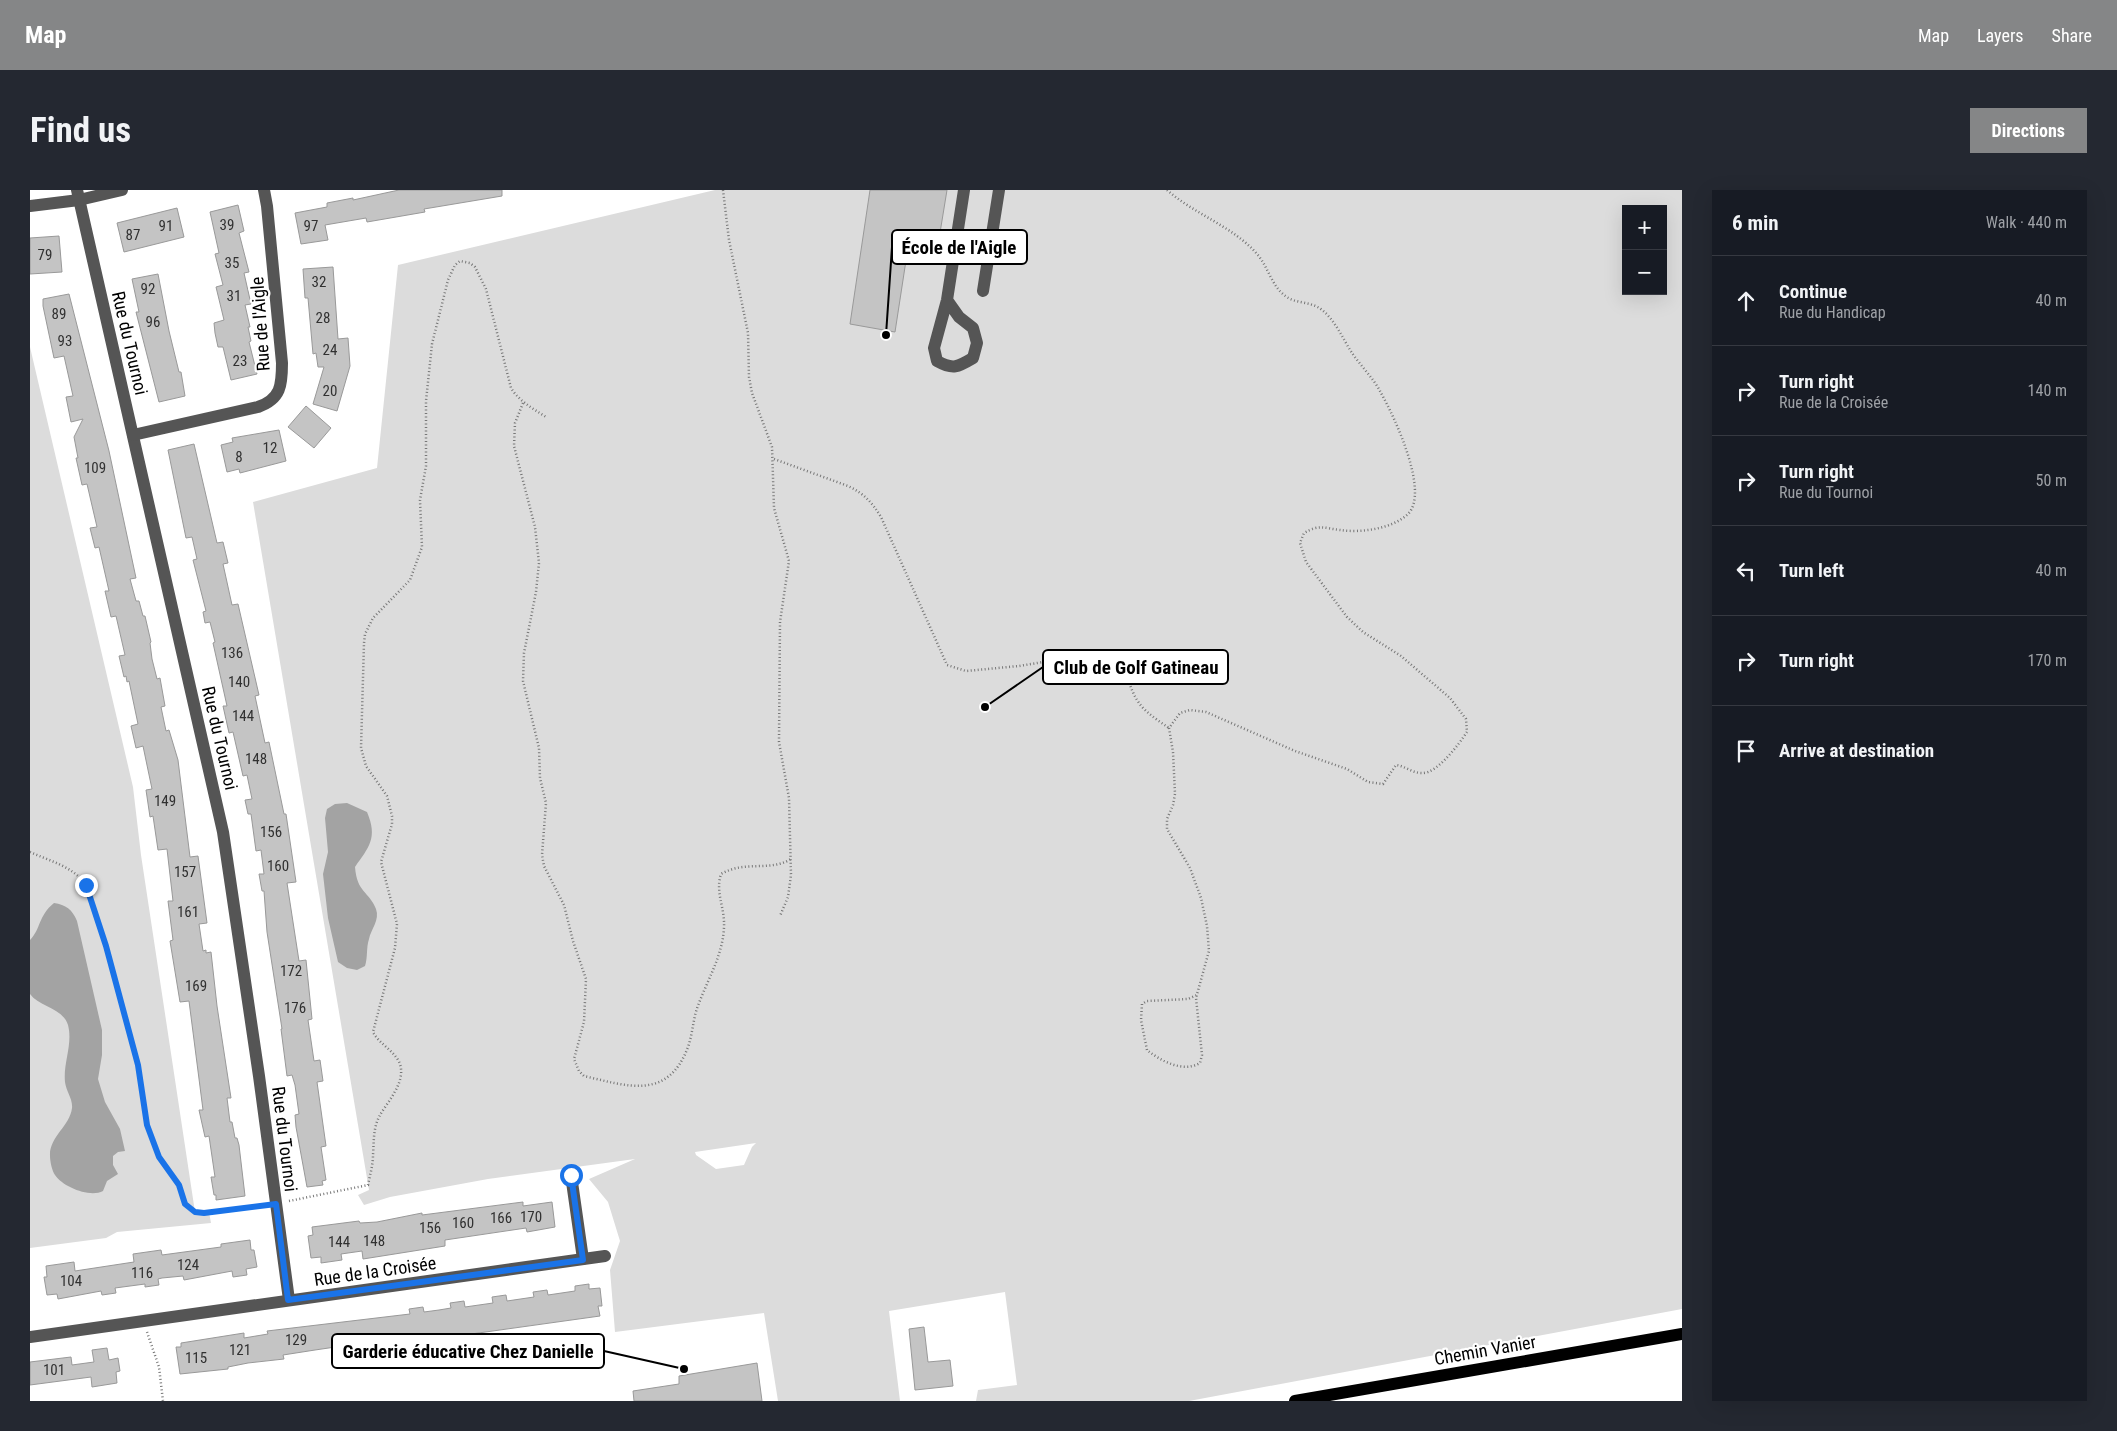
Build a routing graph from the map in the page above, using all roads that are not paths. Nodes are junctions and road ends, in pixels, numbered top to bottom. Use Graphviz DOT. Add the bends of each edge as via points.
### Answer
graph roads {
  1 [pos="122,190"];
  2 [pos="264,190"];
  3 [pos="964,190"];
  4 [pos="999,190"];
  5 [pos="78,195"];
  6 [pos="30,206"];
  7 [pos="983,291"];
  8 [pos="947,300"];
  9 [pos="133,435"];
  10 [pos="571,1175"];
  11 [pos="605,1256"];
  12 [pos="583,1260"];
  13 [pos="288,1300"];
  14 [pos="1682,1334"];
  15 [pos="30,1336"];
  16 [pos="1295,1401"];
  1 -- 5 [label="street"];
  2 -- 9 [label="street, Rue de l'Aigle" via="282,363 278,393 273,400 258,407"];
  3 -- 8 [label="street"];
  4 -- 7 [label="street"];
  5 -- 6 [label="street"];
  5 -- 9 [label="street, Rue du Tournoi"];
  8 -- 8 [label="street" via="934,348 937,361 949,367 960,366 973,358 977,343 973,328 958,317"];
  9 -- 13 [label="street, Rue du Tournoi" via="223,832"];
  10 -- 12 [label="street"];
  11 -- 12 [label="street, Rue de la Croisée"];
  12 -- 13 [label="street, Rue de la Croisée"];
  13 -- 15 [label="street, Rue de la Croisée"];
  14 -- 16 [label="main road, Chemin Vanier"];
}
